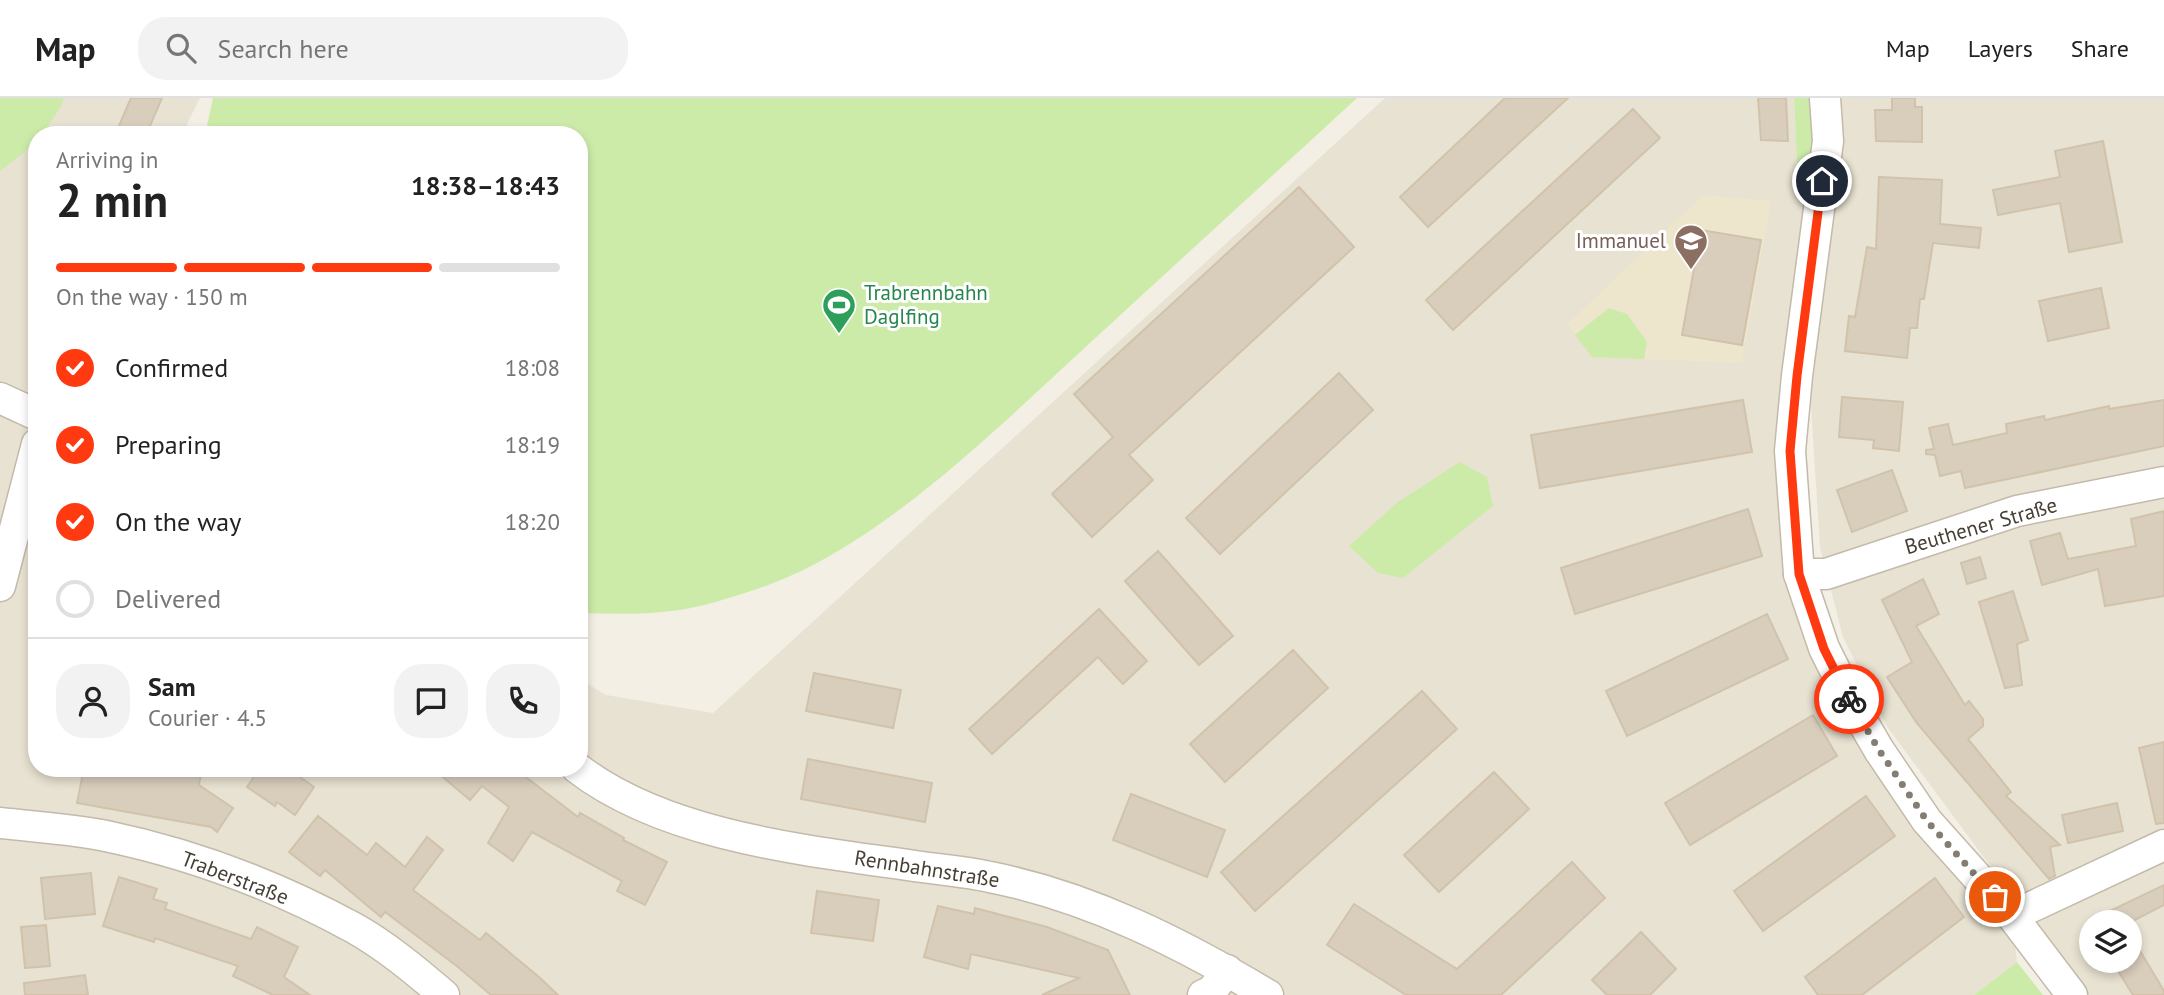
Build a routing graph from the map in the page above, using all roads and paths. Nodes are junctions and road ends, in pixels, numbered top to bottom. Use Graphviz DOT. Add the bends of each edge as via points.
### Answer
graph roads {
  1 [pos="1825,98"];
  2 [pos="0,398"];
  3 [pos="28,411"];
  4 [pos="28,479"];
  5 [pos="2164,482"];
  6 [pos="1799,574"];
  7 [pos="0,586"];
  8 [pos="588,774"];
  9 [pos="0,823"];
  10 [pos="2164,845"];
  11 [pos="2011,916"];
  12 [pos="1227,971"];
  13 [pos="444,995"];
  14 [pos="1203,995"];
  15 [pos="1268,995"];
  16 [pos="2072,995"];
  1 -- 6 [label="street" via="1828,141 1790,451"];
  2 -- 3 [label="street"];
  4 -- 7 [label="street"];
  5 -- 6 [label="street, Beuthener Straße" via="2017,511 1826,574"];
  6 -- 11 [label="street" via="1824,649 1879,750 1927,821"];
  8 -- 12 [label="street, Rennbahnstraße" via="635,802 689,823 806,850 989,876 1053,893 1147,930"];
  9 -- 13 [label="street, Traberstraße" via="104,836 254,881 356,929"];
  10 -- 11 [label="street"];
  11 -- 16 [label="street"];
  12 -- 14 [label="street" via="1212,991"];
  12 -- 15 [label="street, Rennbahnstraße"];
}
